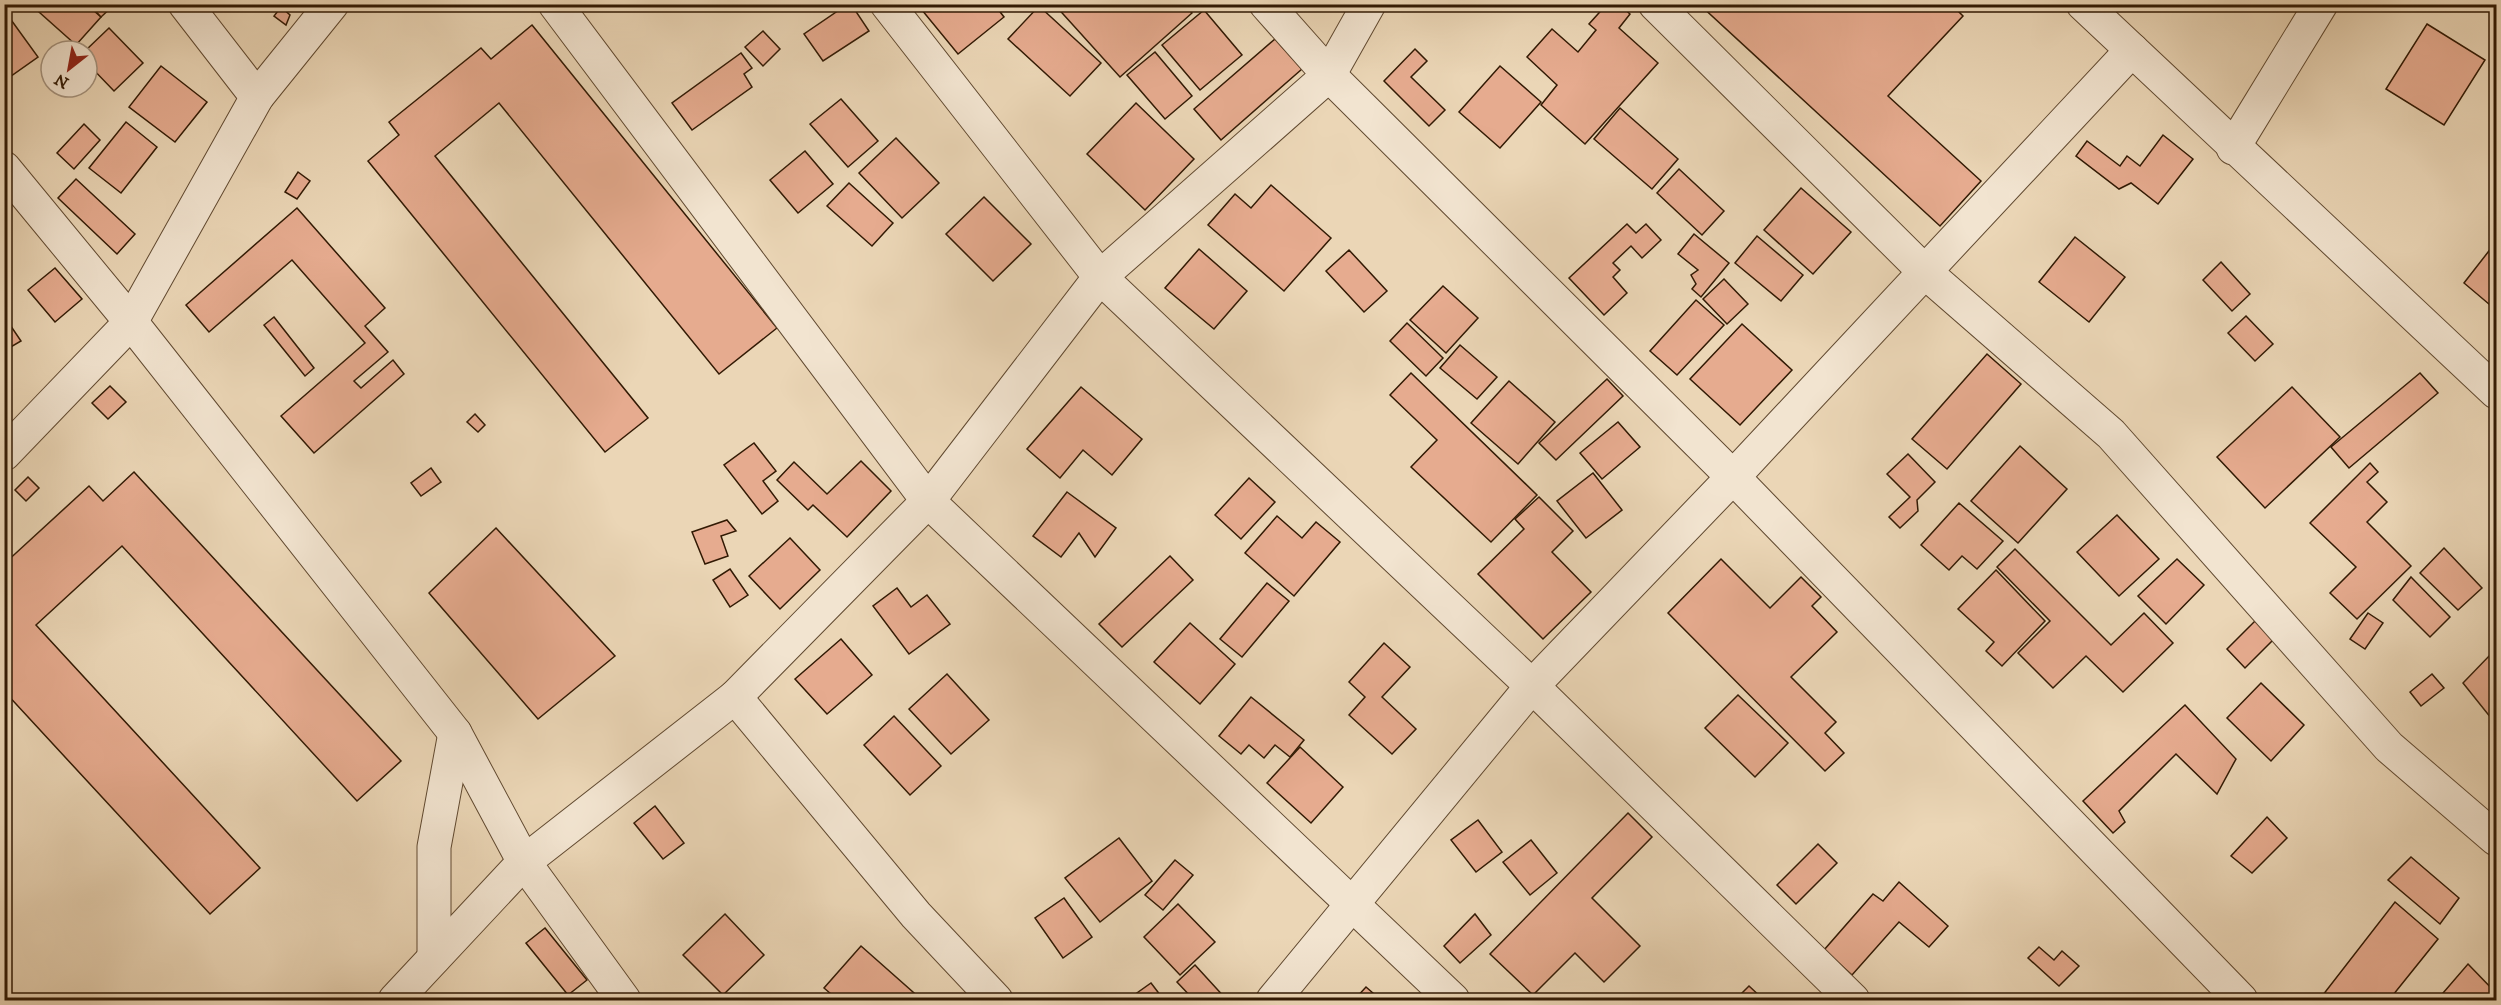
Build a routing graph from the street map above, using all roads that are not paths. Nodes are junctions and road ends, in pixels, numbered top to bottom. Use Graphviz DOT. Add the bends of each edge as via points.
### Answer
graph roads {
  1 [pos="185,4"];
  2 [pos="332,4"];
  3 [pos="555,4"];
  4 [pos="887,4"];
  5 [pos="1266,4"];
  6 [pos="1370,4"];
  7 [pos="1655,4"];
  8 [pos="2083,4"];
  9 [pos="2321,4"];
  10 [pos="2132,50"];
  11 [pos="1329,75"];
  12 [pos="256,98"];
  13 [pos="2233,148"];
  14 [pos="4,168"];
  15 [pos="1925,272"];
  16 [pos="1100,277"];
  17 [pos="131,322"];
  18 [pos="2496,392"];
  19 [pos="4,454"];
  20 [pos="1733,477"];
  21 [pos="928,501"];
  22 [pos="1532,686"];
  23 [pos="735,697"];
  24 [pos="455,733"];
  25 [pos="2496,839"];
  26 [pos="524,862"];
  27 [pos="1352,903"];
  28 [pos="434,958"];
  29 [pos="395,1000"];
  30 [pos="624,1000"];
  31 [pos="996,1000"];
  32 [pos="1273,1000"];
  33 [pos="1453,1000"];
  34 [pos="1853,1000"];
  35 [pos="2241,1000"];
  1 -- 12 [label="street"];
  2 -- 12 [label="street"];
  3 -- 21 [label="street"];
  4 -- 16 [label="street"];
  5 -- 11 [label="street"];
  6 -- 11 [label="street"];
  7 -- 15 [label="street"];
  8 -- 10 [label="street"];
  9 -- 13 [label="street"];
  10 -- 13 [label="street"];
  10 -- 15 [label="street"];
  11 -- 16 [label="street"];
  11 -- 20 [label="street"];
  12 -- 17 [label="street"];
  13 -- 18 [label="street"];
  14 -- 17 [label="street"];
  15 -- 20 [label="street"];
  15 -- 25 [label="street" via="2111,434 2389,747"];
  16 -- 21 [label="street"];
  16 -- 22 [label="street"];
  17 -- 19 [label="street"];
  17 -- 24 [label="street"];
  20 -- 22 [label="street"];
  20 -- 35 [label="street"];
  21 -- 23 [label="street"];
  21 -- 27 [label="street"];
  22 -- 27 [label="street"];
  22 -- 34 [label="street"];
  23 -- 26 [label="street"];
  23 -- 31 [label="street" via="916,915"];
  24 -- 26 [label="street"];
  24 -- 28 [label="street" via="434,848"];
  26 -- 28 [label="street"];
  26 -- 30 [label="street"];
  27 -- 32 [label="street"];
  27 -- 33 [label="street"];
  28 -- 29 [label="street"];
}
